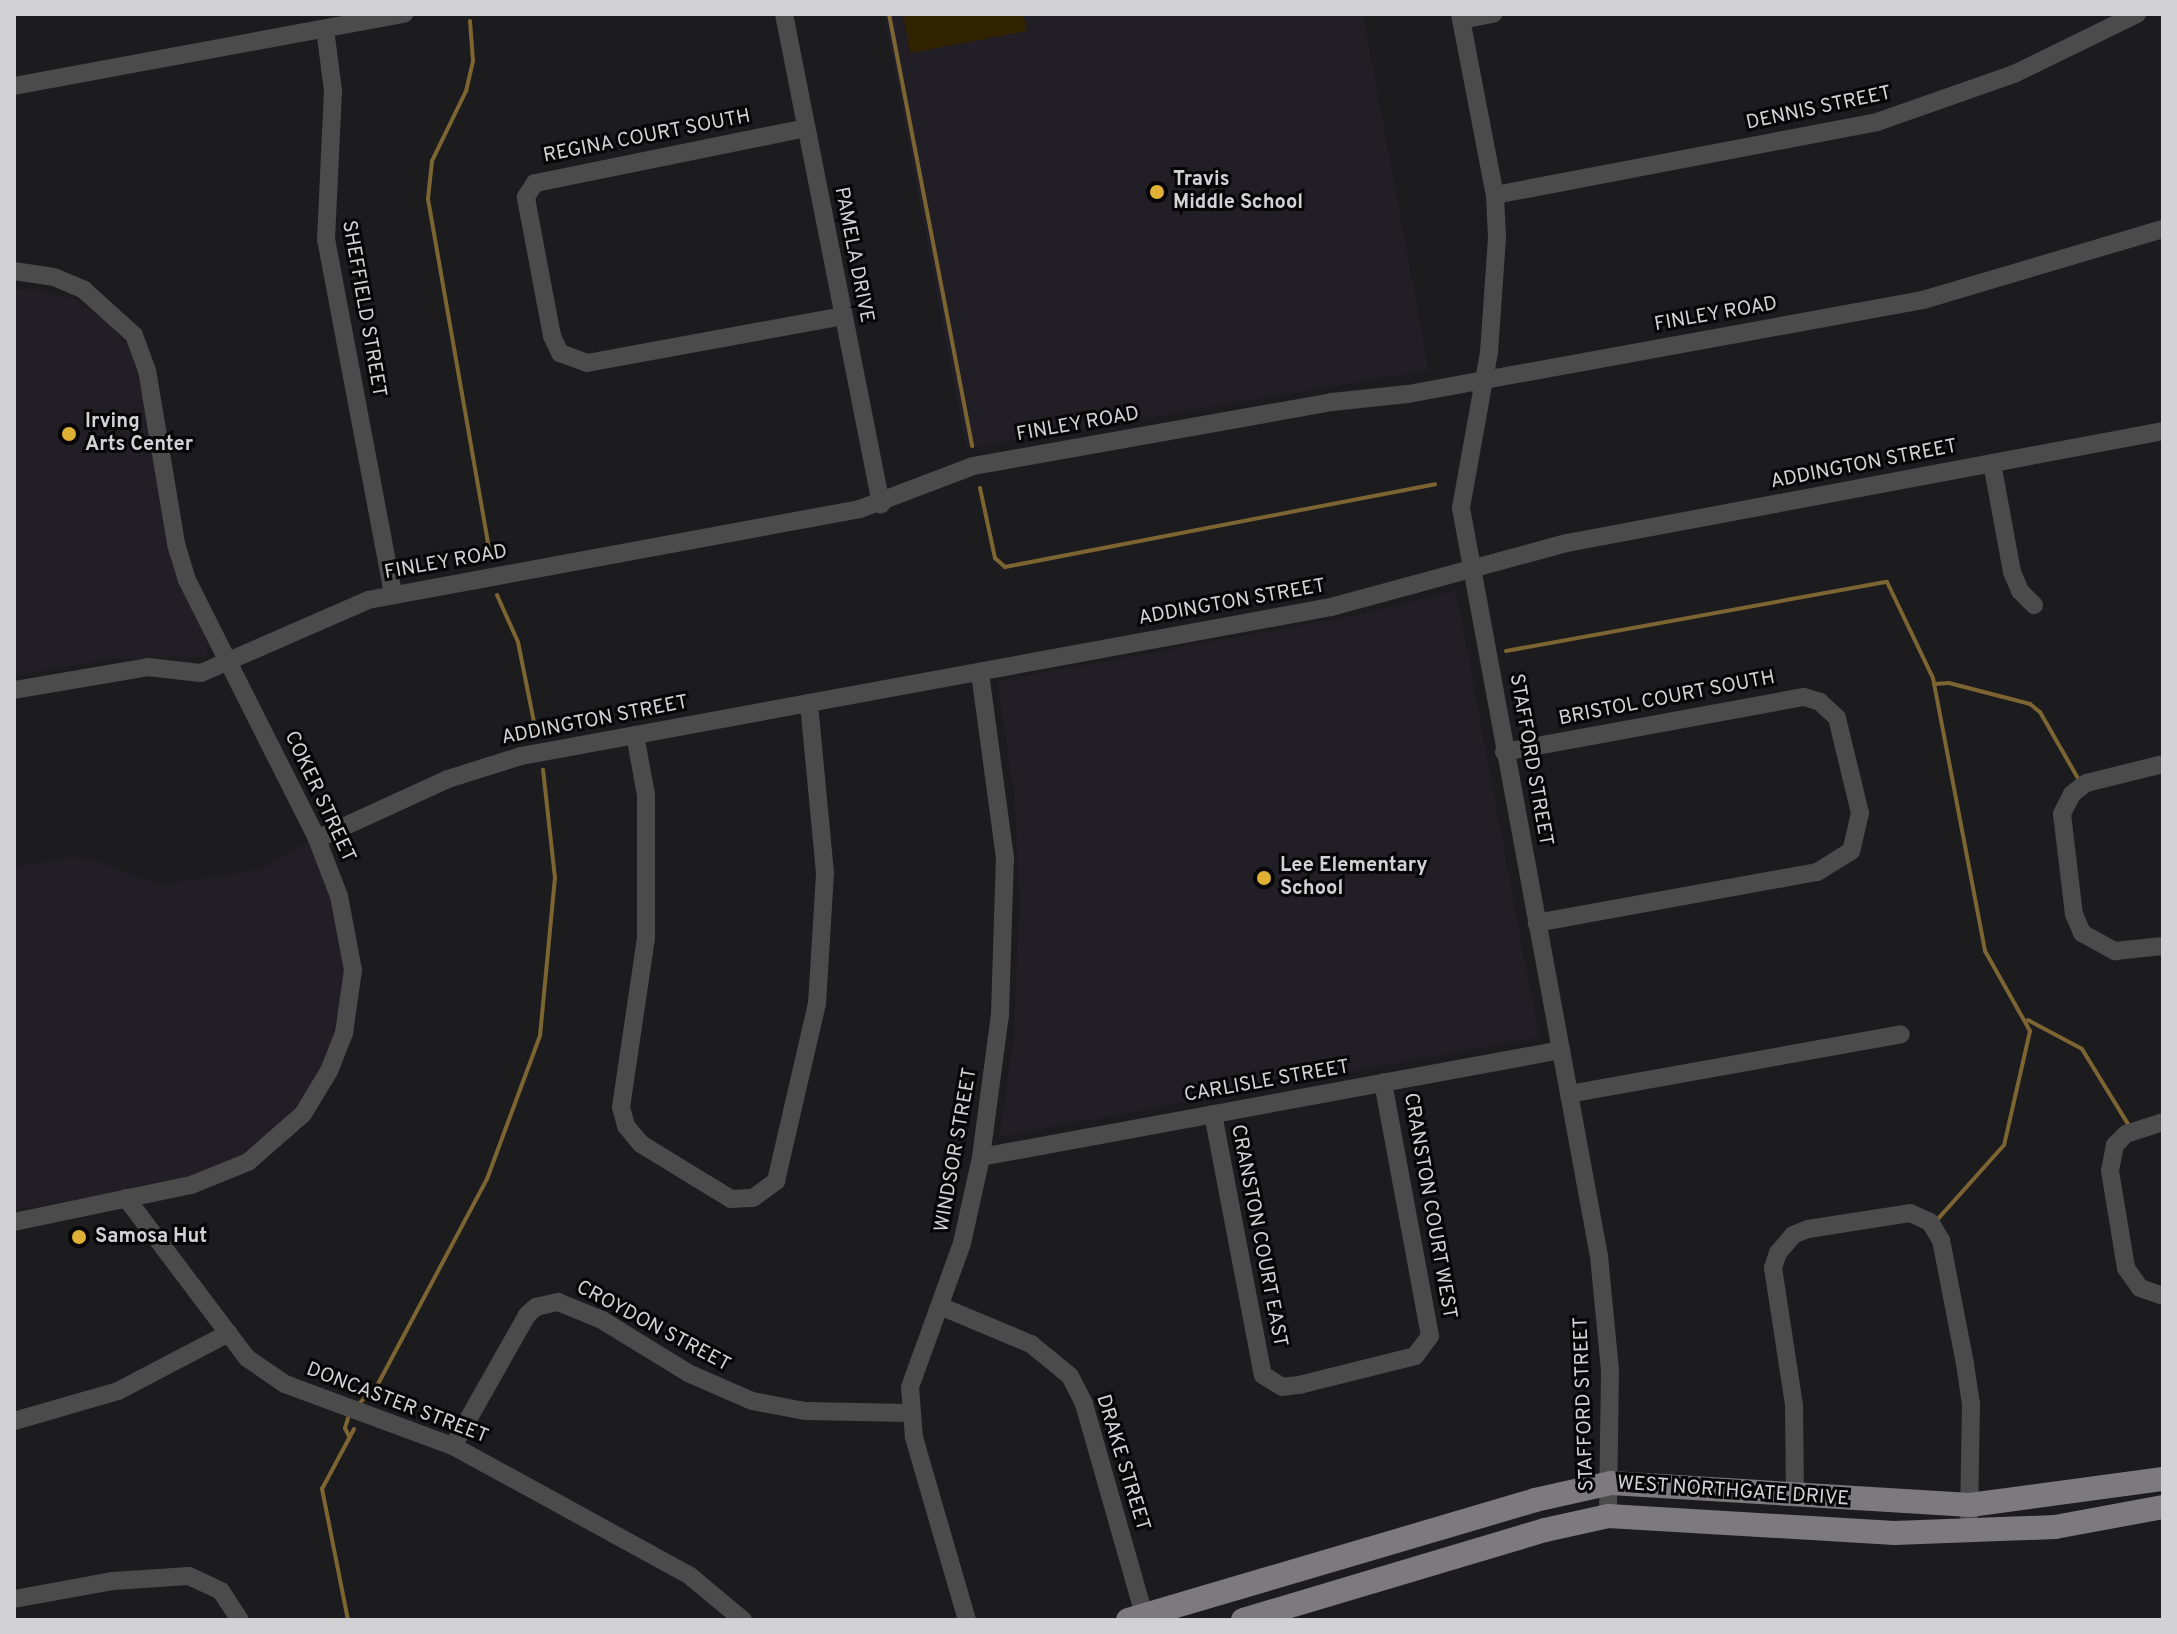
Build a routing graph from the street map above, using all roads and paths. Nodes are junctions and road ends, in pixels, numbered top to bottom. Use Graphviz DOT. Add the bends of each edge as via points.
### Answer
graph roads {
  1 [pos="404,14"];
  2 [pos="784,14"];
  3 [pos="1493,14"];
  4 [pos="2137,14"];
  5 [pos="1460,17"];
  6 [pos="325,29"];
  7 [pos="14,86"];
  8 [pos="806,128"];
  9 [pos="1495,195"];
  10 [pos="2163,229"];
  11 [pos="14,271"];
  12 [pos="843,316"];
  13 [pos="1484,381"];
  14 [pos="2163,431"];
  15 [pos="1992,463"];
  16 [pos="881,504"];
  17 [pos="1474,569"];
  18 [pos="393,595"];
  19 [pos="2034,605"];
  20 [pos="229,660"];
  21 [pos="980,672"];
  22 [pos="14,690"];
  23 [pos="809,703"];
  24 [pos="635,735"];
  25 [pos="1504,752"];
  26 [pos="2163,764"];
  27 [pos="317,839"];
  28 [pos="1537,923"];
  29 [pos="2163,946"];
  30 [pos="1901,1034"];
  31 [pos="1561,1050"];
  32 [pos="1383,1082"];
  33 [pos="1569,1094"];
  34 [pos="1213,1114"];
  35 [pos="2163,1122"];
  36 [pos="981,1157"];
  37 [pos="126,1198"];
  38 [pos="14,1222"];
  39 [pos="2163,1296"];
  40 [pos="940,1306"];
  41 [pos="229,1333"];
  42 [pos="1344,1372"];
  43 [pos="910,1413"];
  44 [pos="14,1421"];
  45 [pos="453,1446"];
  46 [pos="2163,1479"];
  47 [pos="1611,1483"];
  48 [pos="1795,1497"];
  49 [pos="1970,1505"];
  50 [pos="2163,1507"];
  51 [pos="1608,1516"];
  52 [pos="1967,1531"];
  53 [pos="14,1599"];
  54 [pos="1136,1618"];
  55 [pos="240,1620"];
  56 [pos="743,1620"];
  57 [pos="967,1620"];
  58 [pos="1243,1620"];
  1 -- 6 [label="street"];
  2 -- 8 [label="street, PAMELA DRIVE"];
  3 -- 5 [label="street"];
  4 -- 9 [label="street, DENNIS STREET" via="2014,74 1877,122"];
  5 -- 9 [label="street, STAFFORD STREET"];
  6 -- 7 [label="street"];
  6 -- 18 [label="street, SHEFFIELD STREET" via="333,91 326,239"];
  8 -- 12 [label="street, PAMELA DRIVE"];
  8 -- 12 [label="street, REGINA COURT SOUTH" via="535,183 526,197 548,312 560,353 587,363"];
  9 -- 13 [label="street, STAFFORD STREET" via="1496,287"];
  10 -- 13 [label="street, FINLEY ROAD" via="1923,300"];
  11 -- 20 [label="street, COKER STREET" via="54,277 84,290 134,335 147,370 176,544 198,606"];
  12 -- 16 [label="street, PAMELA DRIVE"];
  13 -- 16 [label="street, FINLEY ROAD" via="1320,404 973,466"];
  13 -- 17 [label="street, STAFFORD STREET" via="1461,492"];
  14 -- 15 [label="street, ADDINGTON STREET"];
  15 -- 17 [label="street, ADDINGTON STREET" via="1567,543"];
  15 -- 19 [label="street" via="2012,572"];
  16 -- 18 [label="street, FINLEY ROAD"];
  17 -- 21 [label="street, ADDINGTON STREET" via="1331,607"];
  17 -- 25 [label="street, STAFFORD STREET"];
  18 -- 20 [label="street, FINLEY ROAD" via="343,608"];
  20 -- 22 [label="street, FINLEY ROAD" via="201,673 148,667"];
  20 -- 27 [label="street, COKER STREET"];
  21 -- 23 [label="street, ADDINGTON STREET"];
  21 -- 36 [label="street, WINDSOR STREET" via="1002,810 1006,896 1000,1014"];
  23 -- 24 [label="street, ADDINGTON STREET"];
  23 -- 24 [label="street" via="825,873 817,1004 776,1181 753,1198 731,1199 641,1144 626,1126 621,1107 638,1017 648,873 646,795"];
  24 -- 27 [label="street, ADDINGTON STREET" via="493,763"];
  25 -- 28 [label="street, STAFFORD STREET"];
  25 -- 28 [label="street, BRISTOL COURT SOUTH" via="1804,697 1829,709 1846,742 1860,813 1851,851 1817,872"];
  26 -- 29 [label="street" via="2086,783 2066,803 2062,834 2074,914 2082,933 2115,951"];
  27 -- 37 [label="street, COKER STREET" via="339,896 353,970 344,1033 329,1071 303,1114 248,1162 191,1185"];
  28 -- 31 [label="street, STAFFORD STREET"];
  30 -- 33 [label="street"];
  31 -- 32 [label="street, CARLISLE STREET"];
  31 -- 33 [label="street, STAFFORD STREET"];
  32 -- 34 [label="street, CARLISLE STREET"];
  32 -- 42 [label="street, CRANSTON COURT WEST" via="1430,1336 1415,1356"];
  33 -- 47 [label="street, STAFFORD STREET" via="1605,1311"];
  34 -- 36 [label="street, CARLISLE STREET"];
  34 -- 42 [label="street, CRANSTON COURT EAST" via="1263,1375 1282,1387"];
  35 -- 39 [label="street" via="2138,1128 2115,1145 2110,1182 2132,1280 2148,1293"];
  36 -- 40 [label="street, WINDSOR STREET" via="962,1243"];
  37 -- 38 [label="street, COKER STREET"];
  37 -- 41 [label="street, DONCASTER STREET"];
  40 -- 43 [label="street, WINDSOR STREET" via="915,1363"];
  40 -- 54 [label="street, DRAKE STREET" via="1031,1344 1070,1376 1084,1404"];
  41 -- 44 [label="street" via="139,1383"];
  41 -- 45 [label="street, DONCASTER STREET" via="247,1358 285,1384"];
  43 -- 45 [label="street, CROYDON STREET" via="805,1411 752,1401 688,1373 602,1320 558,1302 527,1315"];
  43 -- 57 [label="street, WINDSOR STREET"];
  45 -- 56 [label="street, DONCASTER STREET" via="690,1576"];
  46 -- 49 [label="main road, WEST NORTHGATE DRIVE"];
  47 -- 48 [label="main road, WEST NORTHGATE DRIVE"];
  47 -- 51 [label="street, STAFFORD STREET"];
  47 -- 54 [label="main road, WEST NORTHGATE DRIVE" via="1535,1500"];
  48 -- 49 [label="main road, WEST NORTHGATE DRIVE"];
  48 -- 49 [label="street" via="1794,1405 1773,1268 1793,1235 1851,1220 1910,1213 1936,1229 1971,1404"];
  49 -- 52 [label="street"];
  50 -- 52 [label="main road, WEST NORTHGATE DRIVE" via="2055,1527"];
  51 -- 52 [label="main road, WEST NORTHGATE DRIVE" via="1845,1531"];
  51 -- 58 [label="main road, WEST NORTHGATE DRIVE"];
  53 -- 55 [label="street" via="113,1581 189,1576 216,1587"];
}
